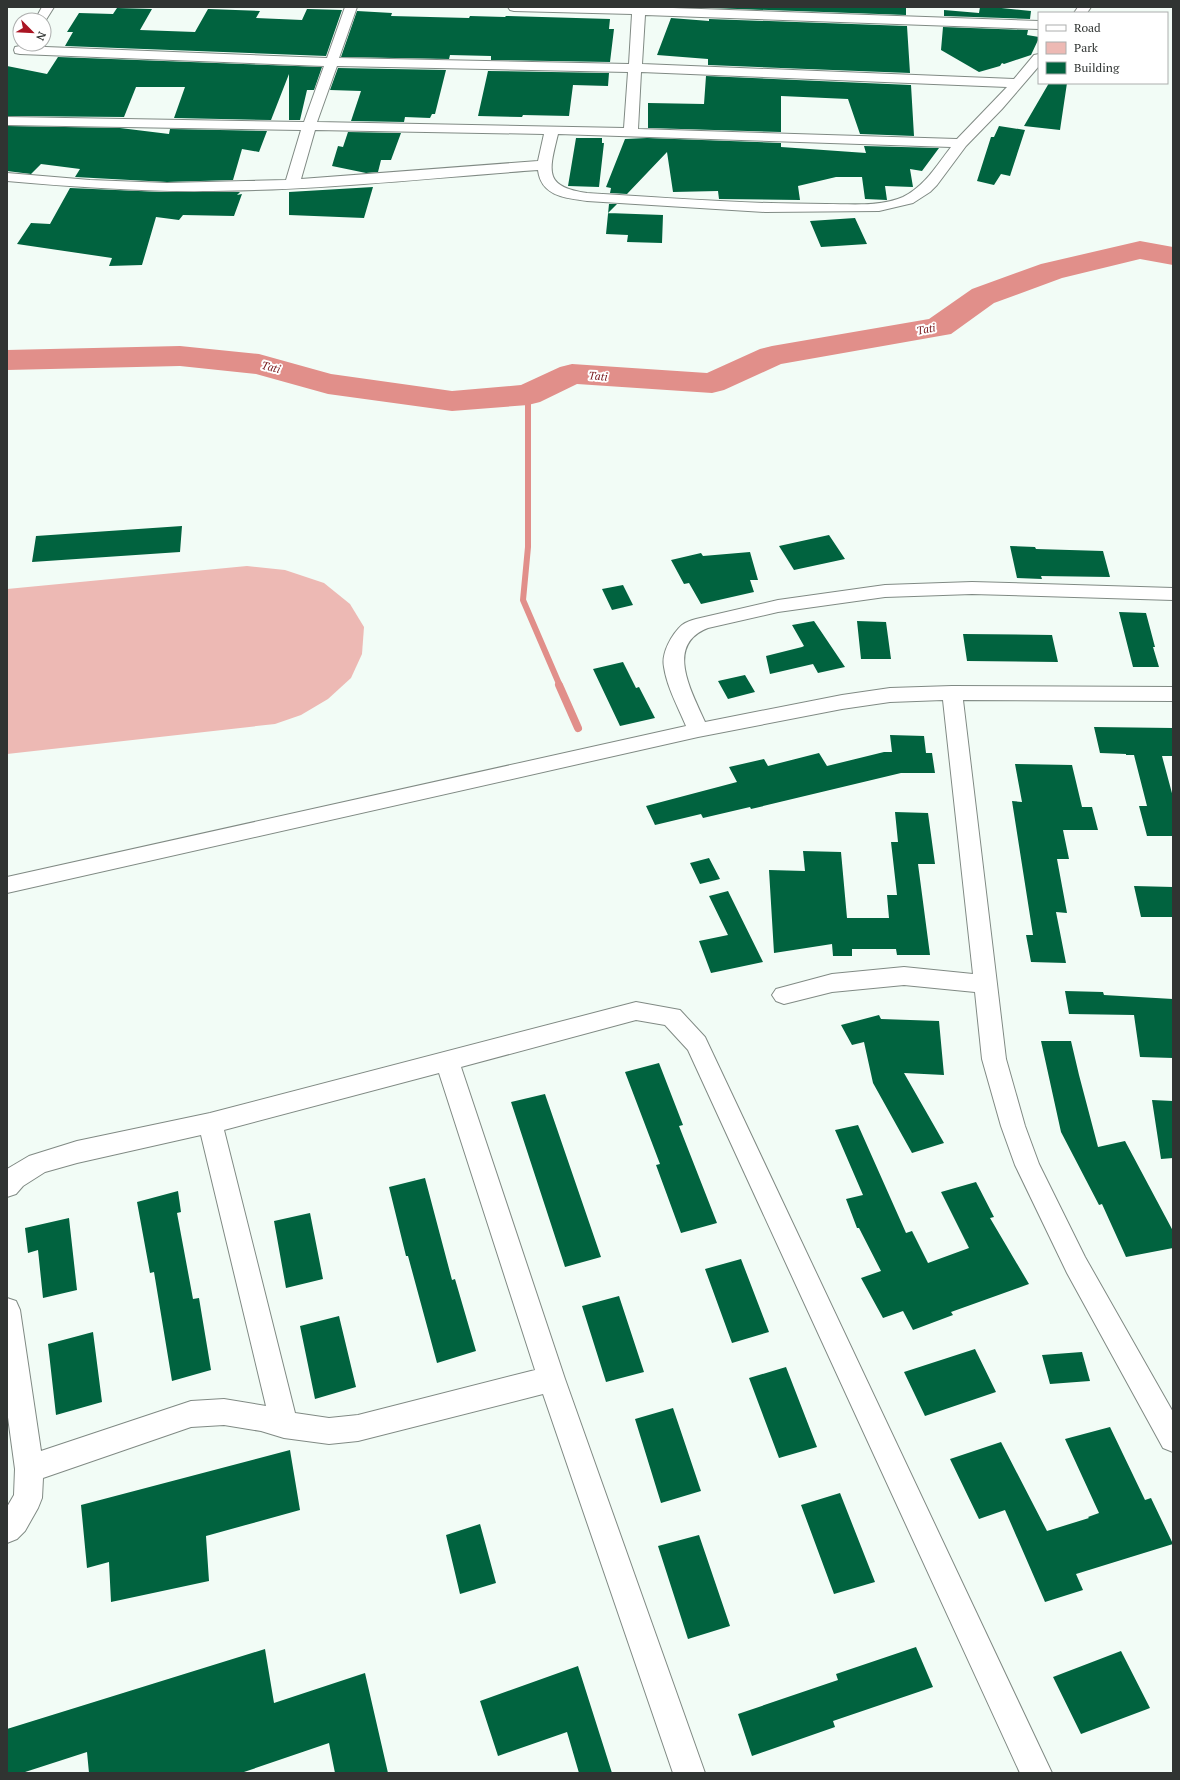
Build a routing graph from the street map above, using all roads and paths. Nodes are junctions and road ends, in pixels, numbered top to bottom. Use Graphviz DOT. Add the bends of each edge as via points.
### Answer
graph roads {
  1 [pos="351,7"];
  2 [pos="514,7"];
  3 [pos="928,7"];
  4 [pos="639,9"];
  5 [pos="928,20"];
  6 [pos="1038,25"];
  7 [pos="52,51"];
  8 [pos="1038,59"];
  9 [pos="331,62"];
  10 [pos="635,68"];
  11 [pos="1016,83"];
  12 [pos="7,121"];
  13 [pos="309,126"];
  14 [pos="552,130"];
  15 [pos="630,132"];
  16 [pos="961,143"];
  17 [pos="544,165"];
  18 [pos="7,177"];
  19 [pos="292,184"];
  20 [pos="1173,594"];
  21 [pos="952,692"];
  22 [pos="1173,694"];
  23 [pos="698,730"];
  24 [pos="7,885"];
  25 [pos="986,984"];
  26 [pos="784,995"];
  27 [pos="447,1061"];
  28 [pos="210,1123"];
  29 [pos="7,1186"];
  30 [pos="7,1310"];
  31 [pos="551,1379"];
  32 [pos="284,1425"];
  33 [pos="1173,1438"];
  34 [pos="29,1469"];
  35 [pos="7,1529"];
  36 [pos="689,1773"];
  37 [pos="1036,1773"];
  1 -- 9 [label="street"];
  2 -- 4 [label="street"];
  3 -- 5 [label="street"];
  4 -- 5 [label="street"];
  4 -- 10 [label="street"];
  5 -- 6 [label="street"];
  7 -- 9 [label="street"];
  8 -- 11 [label="street"];
  9 -- 10 [label="street"];
  9 -- 13 [label="street"];
  10 -- 11 [label="street"];
  10 -- 15 [label="street"];
  11 -- 16 [label="street" via="998,106"];
  12 -- 13 [label="street"];
  13 -- 14 [label="street"];
  13 -- 19 [label="street"];
  14 -- 15 [label="street"];
  14 -- 17 [label="street"];
  15 -- 16 [label="street"];
  16 -- 17 [label="street" via="932,182 917,195 908,200 879,207 765,208 574,196 549,186"];
  17 -- 19 [label="street"];
  18 -- 19 [label="street" via="167,187"];
  20 -- 23 [label="street" via="972,588 884,591 778,606 703,623 690,628 681,638 673,665 676,679"];
  21 -- 22 [label="street"];
  21 -- 23 [label="street" via="890,695 842,702"];
  21 -- 25 [label="street"];
  23 -- 24 [label="street"];
  25 -- 26 [label="street" via="904,976 832,984"];
  25 -- 33 [label="street" via="994,1059 1027,1165 1076,1265"];
  27 -- 28 [label="street"];
  27 -- 31 [label="street"];
  27 -- 37 [label="street" via="636,1011 672,1017 697,1044"];
  28 -- 29 [label="street" via="77,1152 38,1164 14,1178"];
  28 -- 32 [label="street"];
  30 -- 34 [label="street"];
  31 -- 32 [label="street" via="358,1428 329,1431"];
  31 -- 36 [label="street"];
  32 -- 34 [label="street" via="224,1412 191,1414"];
  34 -- 35 [label="street" via="28,1498 15,1521"];
}
